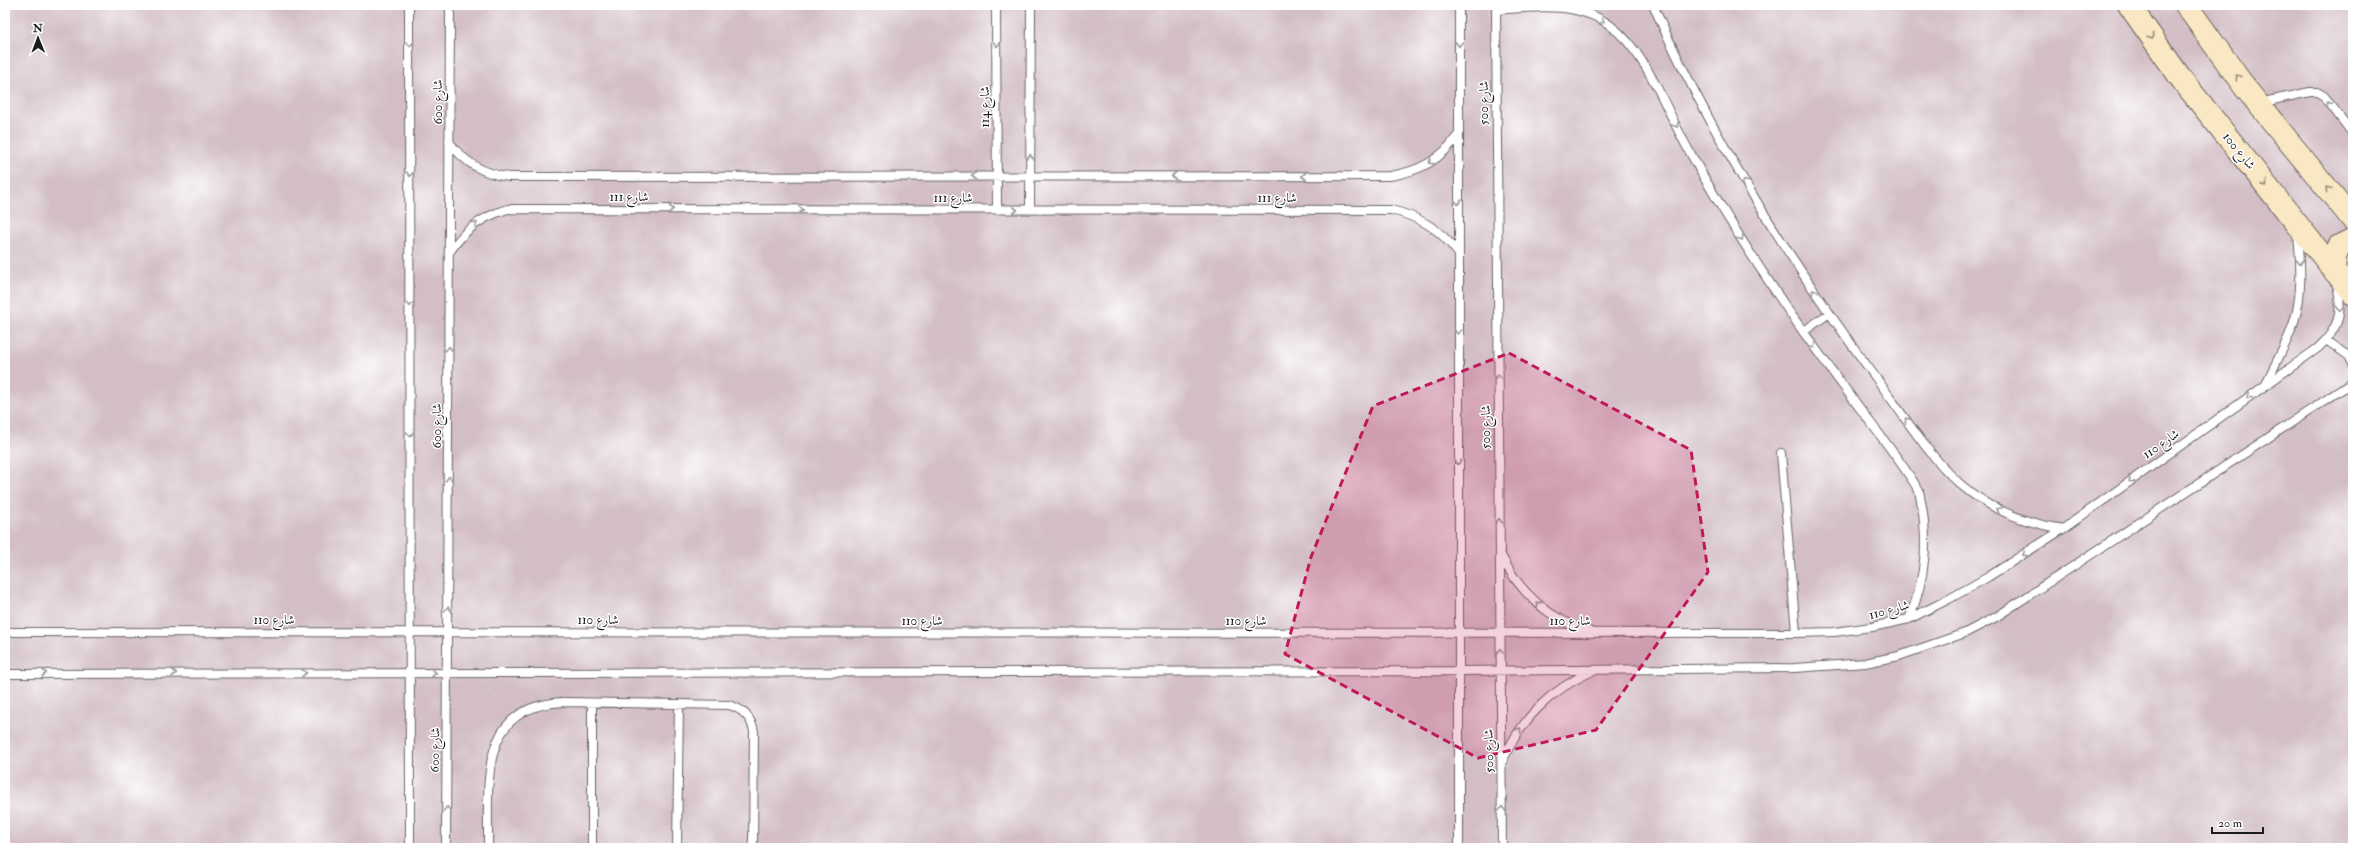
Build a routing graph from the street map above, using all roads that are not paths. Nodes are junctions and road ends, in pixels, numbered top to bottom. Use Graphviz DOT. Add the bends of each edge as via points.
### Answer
graph roads {
  1 [pos="410,5"];
  2 [pos="450,5"];
  3 [pos="996,5"];
  4 [pos="1031,5"];
  5 [pos="1459,5"];
  6 [pos="1653,5"];
  7 [pos="2129,5"];
  8 [pos="2186,5"];
  9 [pos="1496,7"];
  10 [pos="2258,103"];
  11 [pos="2353,134"];
  12 [pos="1458,135"];
  13 [pos="450,142"];
  14 [pos="997,176"];
  15 [pos="1030,176"];
  16 [pos="997,210"];
  17 [pos="1030,210"];
  18 [pos="2353,220"];
  19 [pos="2297,224"];
  20 [pos="2353,239"];
  21 [pos="449,253"];
  22 [pos="1458,253"];
  23 [pos="2334,271"];
  24 [pos="2353,294"];
  25 [pos="1828,314"];
  26 [pos="1803,332"];
  27 [pos="2326,340"];
  28 [pos="2353,364"];
  29 [pos="2353,382"];
  30 [pos="2266,385"];
  31 [pos="1781,454"];
  32 [pos="2063,529"];
  33 [pos="1499,552"];
  34 [pos="1909,619"];
  35 [pos="5,632"];
  36 [pos="410,632"];
  37 [pos="448,632"];
  38 [pos="1458,633"];
  39 [pos="1500,633"];
  40 [pos="1598,633"];
  41 [pos="1796,633"];
  42 [pos="1594,670"];
  43 [pos="1458,671"];
  44 [pos="1500,671"];
  45 [pos="411,673"];
  46 [pos="448,673"];
  47 [pos="5,674"];
  48 [pos="592,703"];
  49 [pos="679,704"];
  50 [pos="1501,765"];
  51 [pos="410,848"];
  52 [pos="446,848"];
  53 [pos="488,848"];
  54 [pos="592,848"];
  55 [pos="677,848"];
  56 [pos="753,848"];
  57 [pos="1459,848"];
  58 [pos="1502,848"];
  1 -- 36 [label="lane, شارع 600, one-way"];
  2 -- 13 [label="lane, شارع 600"];
  3 -- 14 [label="lane, شارع 114, one-way"];
  15 -- 4 [label="lane, one-way"];
  5 -- 12 [label="lane, شارع 500, one-way"];
  25 -- 6 [label="lane, one-way" via="1721,144"];
  7 -- 19 [label="street, شارع 100, one-way" via="2182,80"];
  10 -- 8 [label="street, one-way"];
  9 -- 26 [label="lane, one-way" via="1573,10 1592,16 1625,37 1637,52 1719,202"];
  33 -- 9 [label="lane, شارع 500, one-way"];
  11 -- 10 [label="lane, one-way" via="2324,96 2317,92"];
  18 -- 10 [label="street, one-way"];
  12 -- 15 [label="lane, شارع 111, one-way" via="1449,148 1432,162 1407,174 1390,176"];
  12 -- 22 [label="lane, شارع 500, one-way"];
  14 -- 13 [label="lane, شارع 111, one-way" via="509,177 494,175 469,163"];
  13 -- 21 [label="lane, شارع 600"];
  14 -- 15 [label="lane, شارع 111"];
  14 -- 16 [label="lane, شارع 114"];
  15 -- 17 [label="lane"];
  16 -- 17 [label="lane, شارع 111, one-way"];
  21 -- 16 [label="lane, شارع 111, one-way" via="468,229 487,217 508,209"];
  17 -- 22 [label="lane, شارع 111" via="1391,210 1422,220 1448,240"];
  19 -- 23 [label="street, شارع 100"];
  19 -- 30 [label="lane, one-way" via="2300,277 2298,306"];
  20 -- 23 [label="street" via="2339,246"];
  37 -- 21 [label="lane, شارع 600, one-way"];
  22 -- 38 [label="lane, شارع 500, one-way"];
  23 -- 24 [label="street, شارع 100"];
  23 -- 27 [label="lane, شارع 110, one-way" via="2341,303 2336,325"];
  25 -- 26 [label="lane"];
  32 -- 25 [label="lane, one-way" via="2009,514 1986,503 1961,484 1935,457"];
  26 -- 34 [label="lane, one-way" via="1919,491 1924,512 1926,556 1917,600"];
  27 -- 28 [label="lane" via="2349,356"];
  27 -- 30 [label="lane, شارع 110"];
  29 -- 42 [label="lane" via="1996,617 1933,646 1886,659 1830,666"];
  30 -- 32 [label="lane, شارع 110, one-way"];
  31 -- 41 [label="lane"];
  32 -- 34 [label="lane, شارع 110, one-way" via="1988,577"];
  33 -- 39 [label="lane, شارع 500"];
  40 -- 33 [label="lane, one-way" via="1567,623 1539,606 1516,581"];
  34 -- 41 [label="lane, شارع 110" via="1872,628"];
  35 -- 36 [label="lane, شارع 110"];
  36 -- 37 [label="lane, شارع 110"];
  36 -- 45 [label="lane, شارع 600"];
  37 -- 38 [label="lane, شارع 110"];
  37 -- 46 [label="lane, شارع 600"];
  38 -- 39 [label="lane, شارع 110"];
  38 -- 43 [label="lane, شارع 500"];
  39 -- 40 [label="lane, شارع 110"];
  44 -- 39 [label="lane, شارع 500, one-way"];
  40 -- 41 [label="lane, شارع 110"];
  42 -- 44 [label="lane"];
  50 -- 42 [label="lane, one-way" via="1514,737 1537,707 1554,692"];
  43 -- 44 [label="lane"];
  43 -- 46 [label="lane"];
  43 -- 57 [label="lane, شارع 500"];
  44 -- 50 [label="lane, شارع 500"];
  45 -- 46 [label="lane, one-way"];
  47 -- 45 [label="lane, one-way"];
  45 -- 51 [label="lane, شارع 600"];
  52 -- 46 [label="lane, شارع 600, one-way"];
  48 -- 49 [label="lane"];
  48 -- 53 [label="lane" via="549,702 532,707 517,716 505,728 496,742 490,759"];
  48 -- 54 [label="lane"];
  49 -- 55 [label="lane"];
  49 -- 56 [label="lane" via="729,705 741,710 750,719 754,731"];
  58 -- 50 [label="lane, شارع 500, one-way"];
}
